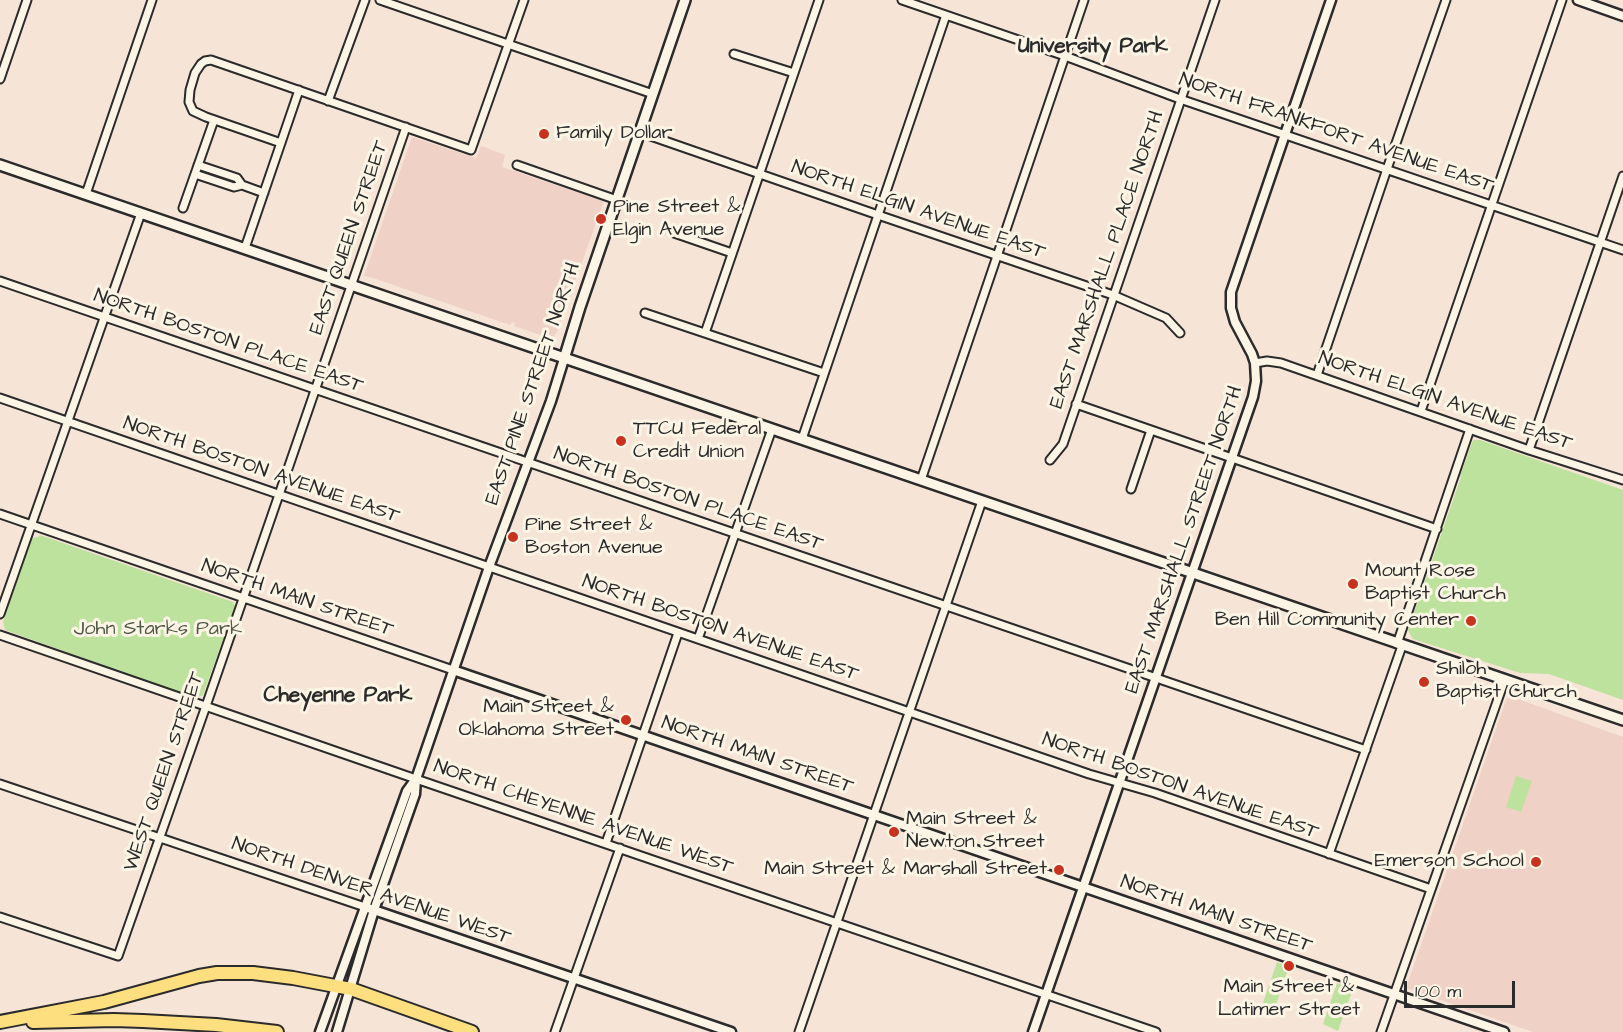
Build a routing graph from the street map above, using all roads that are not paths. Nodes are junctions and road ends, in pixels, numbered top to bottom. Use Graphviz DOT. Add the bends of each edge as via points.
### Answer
graph roads {
  1 [pos="27,0"];
  2 [pos="152,0"];
  3 [pos="365,0"];
  4 [pos="380,0"];
  5 [pos="524,0"];
  6 [pos="685,0"];
  7 [pos="819,0"];
  8 [pos="903,0"];
  9 [pos="1084,0"];
  10 [pos="1215,0"];
  11 [pos="1330,0"];
  12 [pos="1446,0"];
  13 [pos="1562,0"];
  14 [pos="1578,0"];
  15 [pos="946,15"];
  16 [pos="1623,16"];
  17 [pos="508,45"];
  18 [pos="734,54"];
  19 [pos="1065,56"];
  20 [pos="794,73"];
  21 [pos="0,79"];
  22 [pos="299,90"];
  23 [pos="653,94"];
  24 [pos="1180,99"];
  25 [pos="328,101"];
  26 [pos="214,120"];
  27 [pos="406,127"];
  28 [pos="639,132"];
  29 [pos="1284,133"];
  30 [pos="281,142"];
  31 [pos="0,165"];
  32 [pos="198,165"];
  33 [pos="517,165"];
  34 [pos="1387,169"];
  35 [pos="759,173"];
  36 [pos="195,174"];
  37 [pos="1623,176"];
  38 [pos="242,185"];
  39 [pos="264,193"];
  40 [pos="86,194"];
  41 [pos="617,200"];
  42 [pos="1491,204"];
  43 [pos="183,208"];
  44 [pos="141,213"];
  45 [pos="878,215"];
  46 [pos="674,234"];
  47 [pos="1599,241"];
  48 [pos="245,248"];
  49 [pos="1623,250"];
  50 [pos="732,253"];
  51 [pos="998,256"];
  52 [pos="0,281"];
  53 [pos="351,285"];
  54 [pos="1113,295"];
  55 [pos="645,313"];
  56 [pos="105,317"];
  57 [pos="705,333"];
  58 [pos="1179,333"];
  59 [pos="564,359"];
  60 [pos="1255,363"];
  61 [pos="824,373"];
  62 [pos="1317,375"];
  63 [pos="315,389"];
  64 [pos="0,398"];
  65 [pos="1076,404"];
  66 [pos="1421,411"];
  67 [pos="68,422"];
  68 [pos="772,429"];
  69 [pos="1470,429"];
  70 [pos="1151,430"];
  71 [pos="802,439"];
  72 [pos="1529,450"];
  73 [pos="1232,457"];
  74 [pos="1050,460"];
  75 [pos="528,463"];
  76 [pos="921,480"];
  77 [pos="1623,480"];
  78 [pos="1131,489"];
  79 [pos="278,495"];
  80 [pos="982,501"];
  81 [pos="0,514"];
  82 [pos="32,525"];
  83 [pos="1437,529"];
  84 [pos="735,534"];
  85 [pos="489,567"];
  86 [pos="1192,574"];
  87 [pos="243,598"];
  88 [pos="945,607"];
  89 [pos="0,614"];
  90 [pos="678,633"];
  91 [pos="0,635"];
  92 [pos="698,639"];
  93 [pos="1400,645"];
  94 [pos="453,669"];
  95 [pos="1156,677"];
  96 [pos="1505,679"];
  97 [pos="206,706"];
  98 [pos="909,712"];
  99 [pos="1623,720"];
  100 [pos="642,734"];
  101 [pos="1366,750"];
  102 [pos="416,779"];
  103 [pos="1120,783"];
  104 [pos="0,784"];
  105 [pos="874,814"];
  106 [pos="159,838"];
  107 [pos="606,843"];
  108 [pos="620,848"];
  109 [pos="1329,854"];
  110 [pos="1083,886"];
  111 [pos="1431,889"];
  112 [pos="370,909"];
  113 [pos="0,916"];
  114 [pos="836,922"];
  115 [pos="574,979"];
  116 [pos="337,986"];
  117 [pos="351,989"];
  118 [pos="1395,993"];
  119 [pos="1046,994"];
  120 [pos="0,1023"];
  121 [pos="277,1032"];
  122 [pos="320,1032"];
  123 [pos="336,1032"];
  124 [pos="472,1032"];
  125 [pos="555,1032"];
  126 [pos="731,1032"];
  127 [pos="799,1032"];
  128 [pos="1033,1032"];
  129 [pos="1156,1032"];
  130 [pos="1381,1032"];
  131 [pos="1503,1032"];
  1 -- 21 [label="street"];
  2 -- 40 [label="street"];
  3 -- 25 [label="street"];
  4 -- 17 [label="street"];
  5 -- 17 [label="street"];
  6 -- 23 [label="main road, EAST PINE STREET NORTH"];
  7 -- 20 [label="street"];
  8 -- 15 [label="street, NORTH FRANKFORT AVENUE EAST"];
  9 -- 19 [label="street"];
  10 -- 24 [label="street, EAST MARSHALL PLACE NORTH"];
  11 -- 29 [label="street, EAST MARSHALL STREET NORTH"];
  12 -- 34 [label="street"];
  13 -- 42 [label="street"];
  14 -- 16 [label="street"];
  15 -- 19 [label="street, NORTH FRANKFORT AVENUE EAST"];
  15 -- 45 [label="street"];
  17 -- 23 [label="street"];
  17 -- 27 [label="street" via="471,150"];
  18 -- 20 [label="street"];
  19 -- 24 [label="street, NORTH FRANKFORT AVENUE EAST"];
  19 -- 51 [label="street"];
  20 -- 35 [label="street"];
  22 -- 25 [label="street"];
  22 -- 26 [label="street" via="205,61 195,73 189,102 193,111"];
  22 -- 30 [label="street"];
  23 -- 28 [label="main road, EAST PINE STREET NORTH"];
  24 -- 29 [label="street, NORTH FRANKFORT AVENUE EAST"];
  24 -- 54 [label="street, EAST MARSHALL PLACE NORTH"];
  25 -- 27 [label="street"];
  26 -- 30 [label="street"];
  26 -- 32 [label="street"];
  27 -- 53 [label="street, EAST QUEEN STREET"];
  28 -- 35 [label="street, NORTH ELGIN AVENUE EAST"];
  28 -- 41 [label="main road, EAST PINE STREET NORTH"];
  29 -- 34 [label="street, NORTH FRANKFORT AVENUE EAST"];
  29 -- 60 [label="street, EAST MARSHALL STREET NORTH" via="1231,292 1234,322"];
  30 -- 39 [label="street"];
  31 -- 40 [label="main road"];
  32 -- 36 [label="street"];
  32 -- 38 [label="street" via="237,178"];
  33 -- 41 [label="street"];
  34 -- 42 [label="street, NORTH FRANKFORT AVENUE EAST"];
  34 -- 62 [label="street"];
  35 -- 45 [label="street, NORTH ELGIN AVENUE EAST"];
  35 -- 50 [label="street"];
  36 -- 38 [label="street" via="234,187"];
  36 -- 43 [label="street"];
  37 -- 47 [label="street"];
  38 -- 39 [label="street"];
  39 -- 48 [label="street"];
  40 -- 44 [label="main road"];
  41 -- 59 [label="main road, EAST PINE STREET NORTH"];
  42 -- 47 [label="street, NORTH FRANKFORT AVENUE EAST"];
  42 -- 66 [label="street"];
  44 -- 48 [label="main road"];
  44 -- 56 [label="street"];
  45 -- 51 [label="street, NORTH ELGIN AVENUE EAST"];
  45 -- 61 [label="street"];
  46 -- 50 [label="street"];
  47 -- 49 [label="street, NORTH FRANKFORT AVENUE EAST"];
  47 -- 72 [label="street"];
  48 -- 53 [label="main road"];
  50 -- 57 [label="street"];
  51 -- 54 [label="street, NORTH ELGIN AVENUE EAST"];
  51 -- 76 [label="street"];
  52 -- 56 [label="street, NORTH BOSTON PLACE EAST"];
  53 -- 59 [label="main road"];
  53 -- 63 [label="street, EAST QUEEN STREET"];
  54 -- 58 [label="street, NORTH ELGIN AVENUE EAST" via="1166,318"];
  54 -- 65 [label="street, EAST MARSHALL PLACE NORTH"];
  55 -- 57 [label="street"];
  56 -- 63 [label="street, NORTH BOSTON PLACE EAST"];
  56 -- 67 [label="street"];
  57 -- 61 [label="street"];
  59 -- 68 [label="main road"];
  59 -- 75 [label="street, EAST PINE STREET NORTH"];
  60 -- 62 [label="street, NORTH ELGIN AVENUE EAST" via="1281,363"];
  60 -- 73 [label="street, EAST MARSHALL STREET NORTH" via="1253,397"];
  61 -- 71 [label="street"];
  62 -- 66 [label="street, NORTH ELGIN AVENUE EAST"];
  63 -- 75 [label="street, NORTH BOSTON PLACE EAST"];
  63 -- 79 [label="street, EAST QUEEN STREET"];
  64 -- 67 [label="street, NORTH BOSTON AVENUE EAST"];
  65 -- 70 [label="street"];
  65 -- 74 [label="street, EAST MARSHALL PLACE NORTH" via="1063,444"];
  66 -- 69 [label="street, NORTH ELGIN AVENUE EAST"];
  67 -- 79 [label="street, NORTH BOSTON AVENUE EAST"];
  67 -- 82 [label="street"];
  68 -- 71 [label="main road"];
  68 -- 84 [label="street"];
  69 -- 72 [label="street, NORTH ELGIN AVENUE EAST"];
  69 -- 83 [label="street"];
  70 -- 73 [label="street"];
  70 -- 78 [label="street"];
  71 -- 76 [label="main road"];
  72 -- 77 [label="street, NORTH ELGIN AVENUE EAST"];
  73 -- 83 [label="street"];
  73 -- 86 [label="street, EAST MARSHALL STREET NORTH"];
  75 -- 84 [label="street, NORTH BOSTON PLACE EAST"];
  75 -- 85 [label="street, EAST PINE STREET NORTH"];
  76 -- 80 [label="main road"];
  79 -- 85 [label="street, NORTH BOSTON AVENUE EAST"];
  79 -- 87 [label="street, EAST QUEEN STREET"];
  80 -- 86 [label="main road"];
  80 -- 88 [label="street"];
  81 -- 82 [label="street, NORTH MAIN STREET"];
  82 -- 87 [label="street, NORTH MAIN STREET"];
  82 -- 89 [label="street"];
  83 -- 93 [label="street"];
  84 -- 88 [label="street, NORTH BOSTON PLACE EAST"];
  84 -- 92 [label="street"];
  85 -- 90 [label="street, NORTH BOSTON AVENUE EAST"];
  85 -- 94 [label="street, EAST PINE STREET NORTH"];
  86 -- 93 [label="main road"];
  86 -- 95 [label="street, EAST MARSHALL STREET NORTH"];
  87 -- 94 [label="street, NORTH MAIN STREET"];
  87 -- 97 [label="street, WEST QUEEN STREET"];
  88 -- 95 [label="street, NORTH BOSTON PLACE EAST"];
  88 -- 98 [label="street"];
  90 -- 92 [label="street, NORTH BOSTON AVENUE EAST"];
  90 -- 100 [label="street"];
  91 -- 97 [label="street, NORTH CHEYENNE AVENUE WEST"];
  92 -- 98 [label="street, NORTH BOSTON AVENUE EAST"];
  93 -- 96 [label="main road"];
  93 -- 101 [label="street"];
  94 -- 100 [label="street, NORTH MAIN STREET"];
  94 -- 102 [label="street, EAST PINE STREET NORTH"];
  95 -- 101 [label="street, NORTH BOSTON PLACE EAST"];
  95 -- 103 [label="street, EAST MARSHALL STREET NORTH"];
  96 -- 99 [label="main road"];
  96 -- 111 [label="street"];
  97 -- 102 [label="street, NORTH CHEYENNE AVENUE WEST"];
  97 -- 106 [label="street, WEST QUEEN STREET"];
  98 -- 103 [label="street, NORTH BOSTON AVENUE EAST"];
  98 -- 105 [label="street"];
  100 -- 105 [label="street, NORTH MAIN STREET"];
  100 -- 107 [label="street"];
  101 -- 109 [label="street"];
  102 -- 107 [label="street, NORTH CHEYENNE AVENUE WEST"];
  102 -- 112 [label="street, EAST PINE STREET NORTH" via="415,794"];
  103 -- 109 [label="street, NORTH BOSTON AVENUE EAST"];
  103 -- 110 [label="street, EAST MARSHALL STREET NORTH"];
  104 -- 106 [label="street, NORTH DENVER AVENUE WEST"];
  105 -- 110 [label="street, NORTH MAIN STREET"];
  105 -- 114 [label="street"];
  106 -- 112 [label="street, NORTH DENVER AVENUE WEST"];
  106 -- 113 [label="street, WEST QUEEN STREET" via="118,956"];
  107 -- 108 [label="street, NORTH CHEYENNE AVENUE WEST"];
  108 -- 114 [label="street, NORTH CHEYENNE AVENUE WEST"];
  108 -- 115 [label="street"];
  109 -- 111 [label="street, NORTH BOSTON AVENUE EAST"];
  110 -- 118 [label="street, NORTH MAIN STREET"];
  110 -- 119 [label="street, EAST MARSHALL STREET NORTH"];
  111 -- 118 [label="street"];
  112 -- 115 [label="street, NORTH DENVER AVENUE WEST"];
  112 -- 116 [label="street, EAST PINE STREET NORTH"];
  112 -- 117 [label="street, EAST PINE STREET NORTH"];
  114 -- 119 [label="street, NORTH CHEYENNE AVENUE WEST"];
  114 -- 127 [label="street"];
  115 -- 125 [label="street"];
  115 -- 126 [label="street, NORTH DENVER AVENUE WEST"];
  116 -- 117 [label="highway"];
  116 -- 120 [label="highway" via="262,973 217,973"];
  116 -- 122 [label="street, EAST PINE STREET NORTH"];
  117 -- 123 [label="street, EAST PINE STREET NORTH"];
  117 -- 124 [label="highway"];
  118 -- 130 [label="street"];
  118 -- 131 [label="street, NORTH MAIN STREET"];
  119 -- 128 [label="street, EAST MARSHALL STREET NORTH"];
  119 -- 129 [label="street, NORTH CHEYENNE AVENUE WEST"];
  120 -- 121 [label="highway" via="114,1020"];
}
